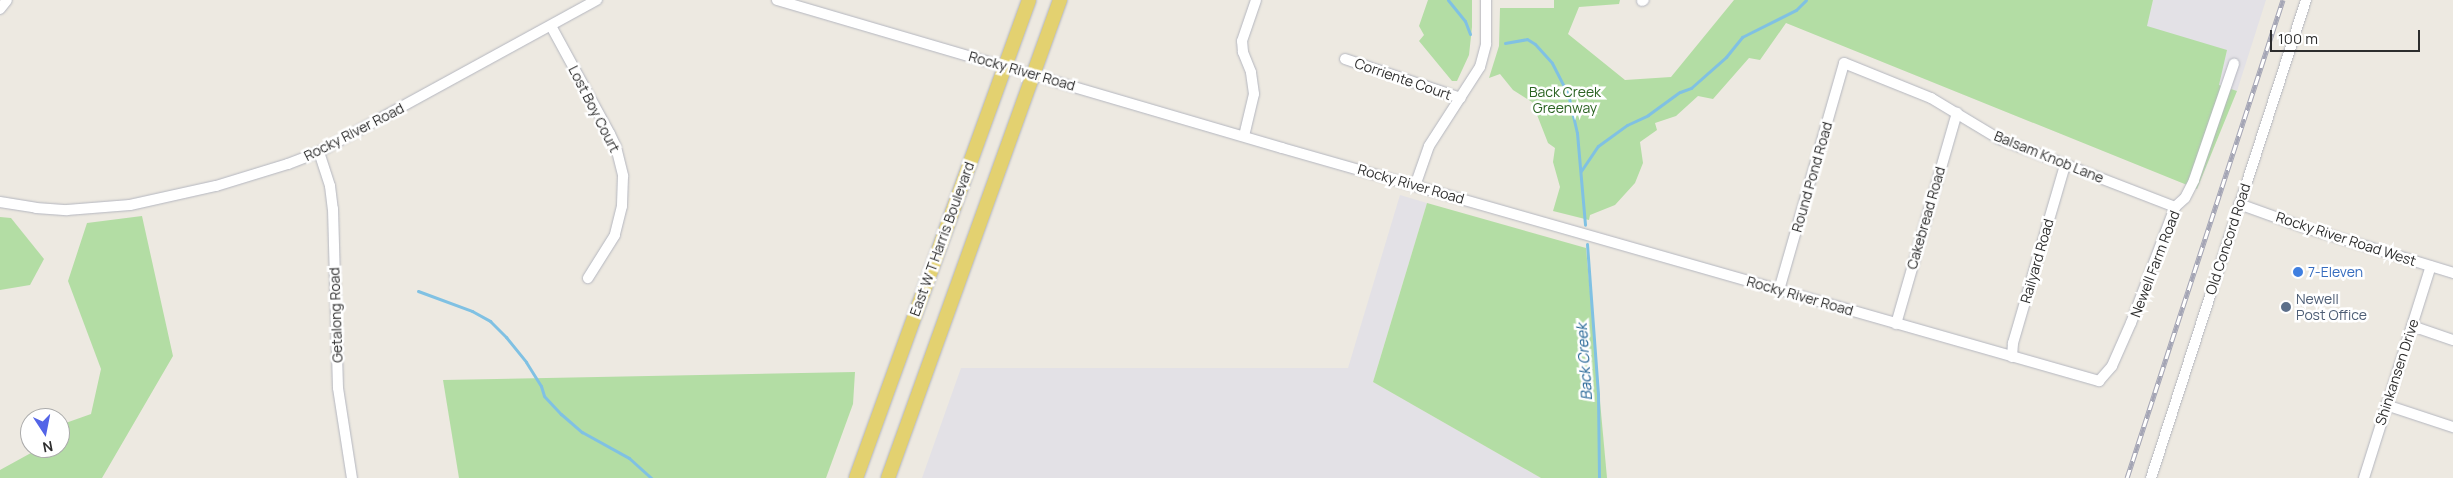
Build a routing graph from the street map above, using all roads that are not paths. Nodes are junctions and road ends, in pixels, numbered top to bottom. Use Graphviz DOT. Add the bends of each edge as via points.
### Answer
graph roads {
  1 [pos="7,0"];
  2 [pos="598,0"];
  3 [pos="777,0"];
  4 [pos="1028,0"];
  5 [pos="1060,0"];
  6 [pos="1256,0"];
  7 [pos="1486,0"];
  8 [pos="2306,0"];
  9 [pos="0,9"];
  10 [pos="551,26"];
  11 [pos="1345,59"];
  12 [pos="1844,64"];
  13 [pos="2234,64"];
  14 [pos="1005,66"];
  15 [pos="1033,74"];
  16 [pos="1461,98"];
  17 [pos="1957,113"];
  18 [pos="1244,136"];
  19 [pos="319,152"];
  20 [pos="2065,165"];
  21 [pos="1415,186"];
  22 [pos="0,202"];
  23 [pos="2239,204"];
  24 [pos="2175,207"];
  25 [pos="2432,266"];
  26 [pos="2453,273"];
  27 [pos="588,278"];
  28 [pos="1779,290"];
  29 [pos="1896,324"];
  30 [pos="2412,326"];
  31 [pos="2453,340"];
  32 [pos="2012,357"];
  33 [pos="2046,367"];
  34 [pos="2386,405"];
  35 [pos="2453,427"];
  36 [pos="352,478"];
  37 [pos="856,478"];
  38 [pos="888,478"];
  39 [pos="2151,478"];
  40 [pos="2364,478"];
  1 -- 9 [label="street"];
  2 -- 10 [label="street, Rocky River Road"];
  3 -- 14 [label="street, Rocky River Road"];
  4 -- 14 [label="main road, East W T Harris Boulevard"];
  5 -- 15 [label="main road"];
  6 -- 18 [label="street" via="1242,41 1254,94"];
  7 -- 16 [label="street" via="1486,44 1480,68"];
  8 -- 23 [label="street, Old Concord Road"];
  10 -- 19 [label="street, Rocky River Road"];
  10 -- 27 [label="street, Lost Boy Court" via="610,134 623,176 622,206 615,235"];
  11 -- 16 [label="street, Corriente Court"];
  12 -- 17 [label="street, Balsam Knob Lane" via="1931,98"];
  12 -- 28 [label="street, Round Pond Road"];
  13 -- 24 [label="street, Newell Farm Road" via="2194,180 2185,198"];
  14 -- 15 [label="street, Rocky River Road"];
  14 -- 37 [label="main road, East W T Harris Boulevard"];
  15 -- 18 [label="street, Rocky River Road"];
  15 -- 38 [label="main road"];
  16 -- 21 [label="street" via="1429,146"];
  17 -- 20 [label="street, Balsam Knob Lane" via="1999,139"];
  17 -- 29 [label="street, Cakebread Road"];
  18 -- 21 [label="street, Rocky River Road"];
  19 -- 22 [label="street, Rocky River Road" via="216,186 130,205 67,210"];
  19 -- 36 [label="street, Getalong Road" via="334,210 338,388"];
  20 -- 24 [label="street, Balsam Knob Lane"];
  20 -- 32 [label="street, Railyard Road" via="2013,343"];
  21 -- 28 [label="street, Rocky River Road"];
  23 -- 25 [label="street, Rocky River Road West"];
  23 -- 39 [label="street, Old Concord Road"];
  24 -- 33 [label="street, Newell Farm Road" via="2132,323 2112,366 2099,381"];
  25 -- 26 [label="street, Rocky River Road West"];
  25 -- 30 [label="street, Shinkansen Drive"];
  28 -- 29 [label="street, Rocky River Road"];
  29 -- 32 [label="street, Rocky River Road"];
  30 -- 31 [label="street"];
  30 -- 34 [label="street, Shinkansen Drive"];
  32 -- 33 [label="street, Rocky River Road"];
  34 -- 35 [label="street"];
  34 -- 40 [label="street, Shinkansen Drive"];
}
